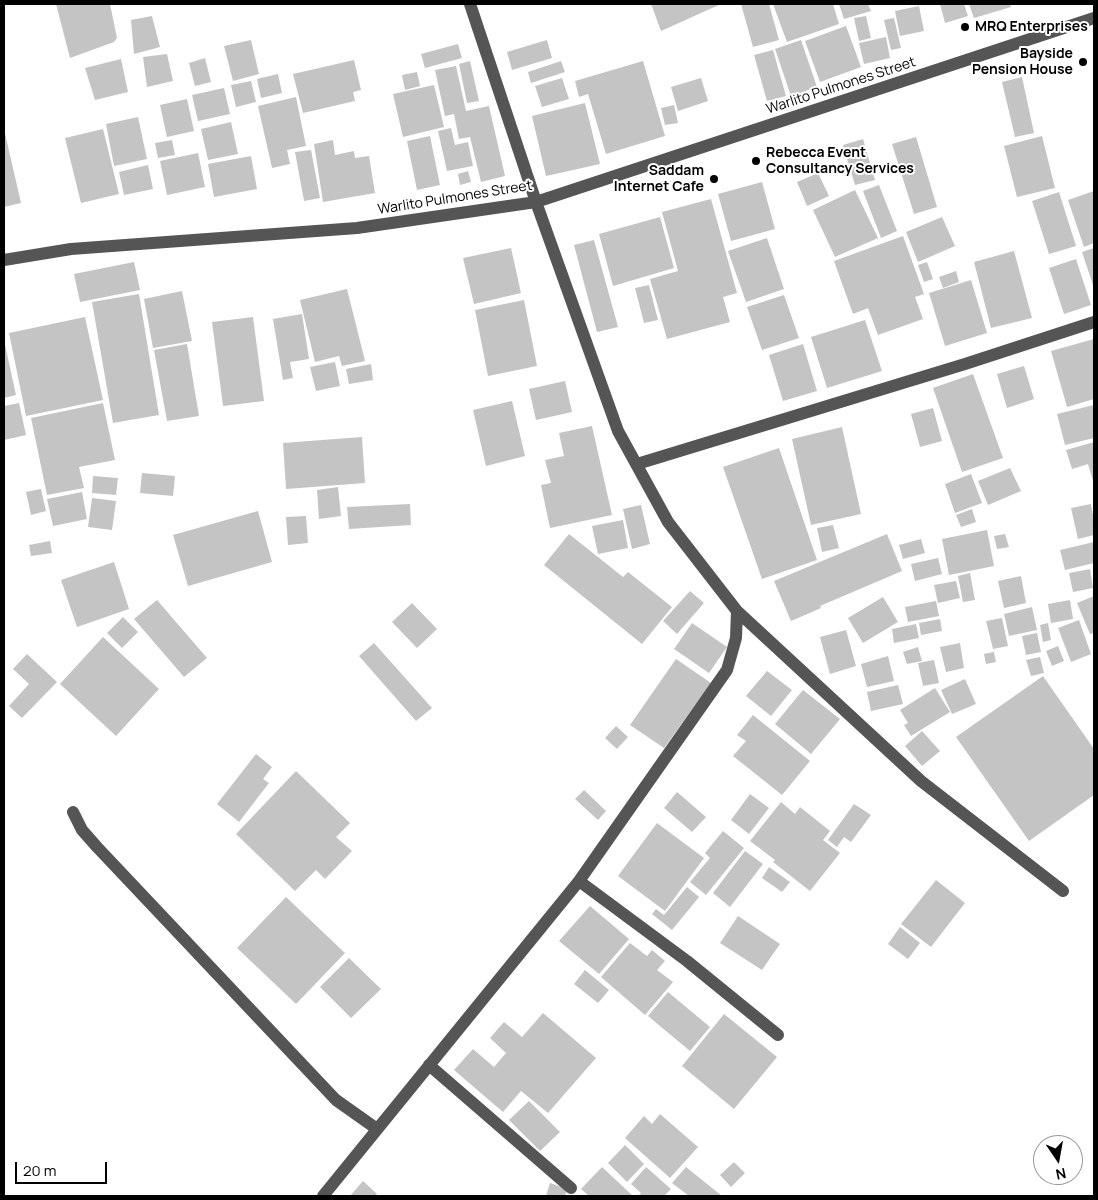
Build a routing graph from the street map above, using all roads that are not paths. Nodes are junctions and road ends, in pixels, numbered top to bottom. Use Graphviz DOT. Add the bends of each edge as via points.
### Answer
graph roads {
  1 [pos="470,4"];
  2 [pos="1094,18"];
  3 [pos="536,202"];
  4 [pos="4,260"];
  5 [pos="1094,322"];
  6 [pos="637,464"];
  7 [pos="737,611"];
  8 [pos="73,812"];
  9 [pos="578,881"];
  10 [pos="1063,891"];
  11 [pos="778,1035"];
  12 [pos="429,1065"];
  13 [pos="377,1129"];
  14 [pos="571,1188"];
  15 [pos="323,1196"];
  1 -- 3 [label="street"];
  2 -- 3 [label="street, Warlito Pulmones Street"];
  3 -- 4 [label="street, Warlito Pulmones Street" via="357,228 72,248"];
  3 -- 6 [label="street" via="618,431"];
  5 -- 6 [label="street"];
  6 -- 7 [label="street" via="668,522"];
  7 -- 9 [label="street" via="736,638 727,670"];
  7 -- 10 [label="street" via="921,781"];
  8 -- 13 [label="street" via="82,830 336,1100"];
  9 -- 11 [label="street" via="687,961"];
  9 -- 12 [label="street"];
  12 -- 13 [label="street"];
  12 -- 14 [label="street"];
  13 -- 15 [label="street"];
}
